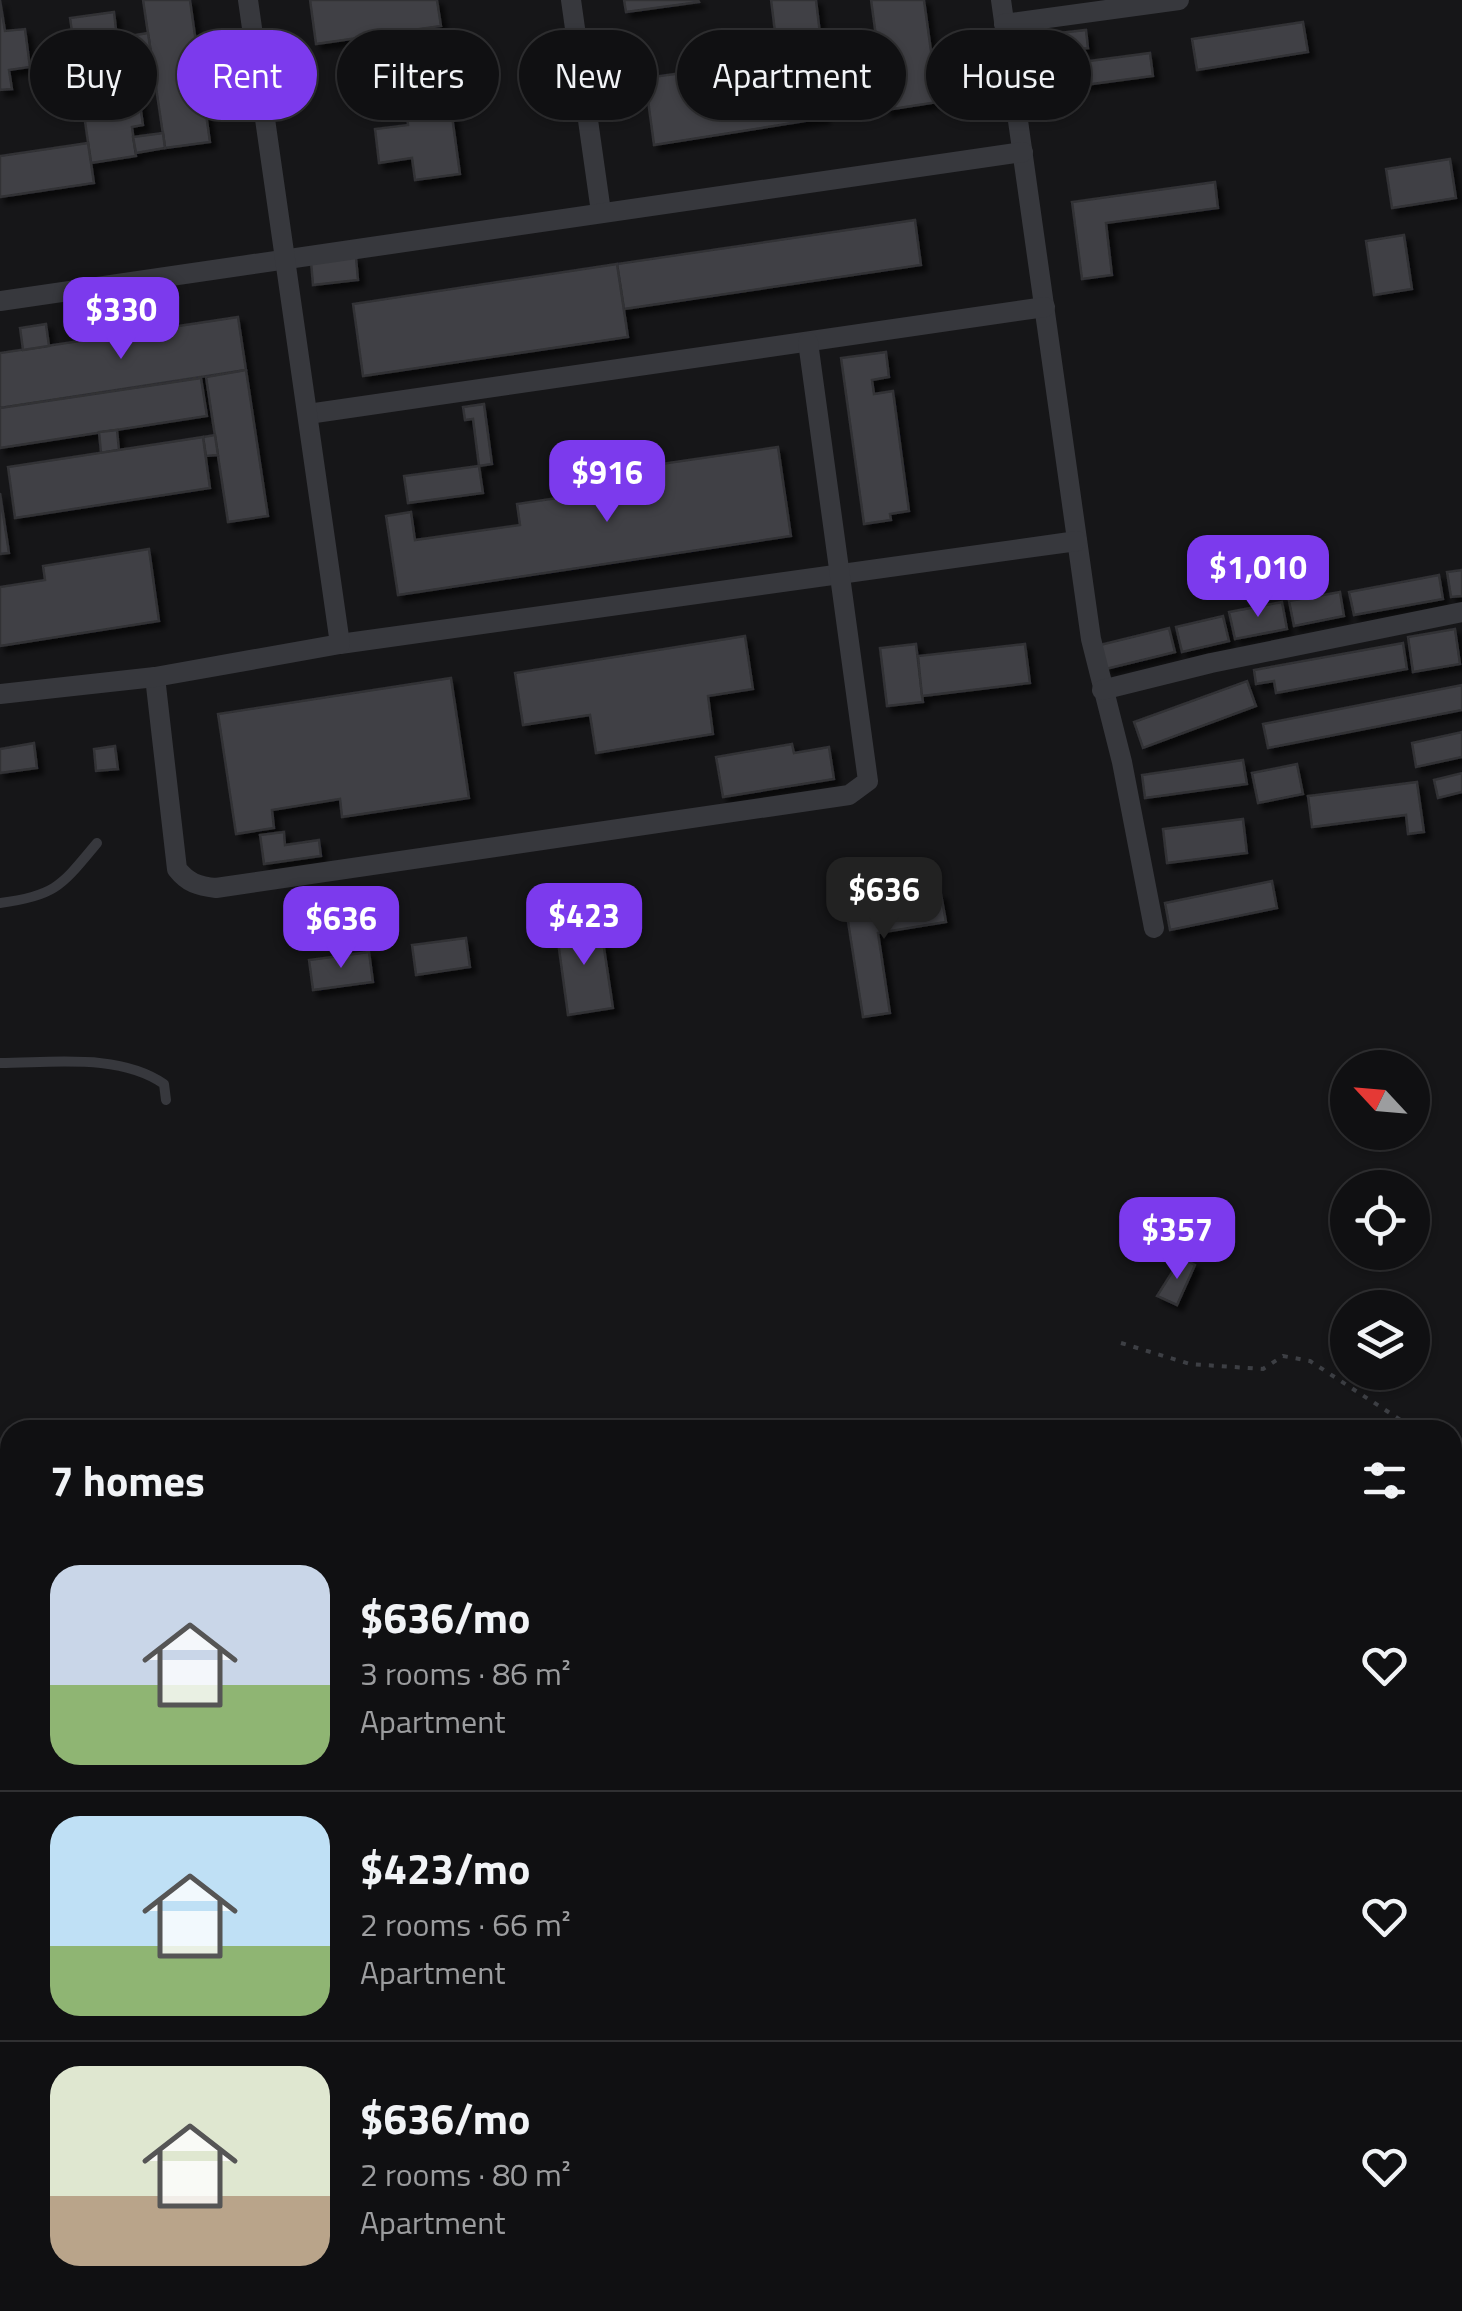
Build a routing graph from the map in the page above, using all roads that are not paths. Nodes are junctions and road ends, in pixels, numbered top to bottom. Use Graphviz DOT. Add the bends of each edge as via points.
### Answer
graph roads {
  1 [pos="248,0"];
  2 [pos="571,0"];
  3 [pos="1001,0"];
  4 [pos="1179,0"];
  5 [pos="1004,24"];
  6 [pos="1024,152"];
  7 [pos="601,212"];
  8 [pos="283,258"];
  9 [pos="0,301"];
  10 [pos="1045,307"];
  11 [pos="808,342"];
  12 [pos="308,414"];
  13 [pos="1077,541"];
  14 [pos="838,574"];
  15 [pos="1462,612"];
  16 [pos="340,644"];
  17 [pos="155,677"];
  18 [pos="1102,690"];
  19 [pos="0,694"];
  20 [pos="96,842"];
  21 [pos="0,903"];
  22 [pos="1154,928"];
  23 [pos="0,1063"];
  24 [pos="166,1100"];
  1 -- 8 [label="street"];
  2 -- 7 [label="street"];
  3 -- 5 [label="street"];
  4 -- 5 [label="street"];
  5 -- 6 [label="street"];
  6 -- 7 [label="street"];
  6 -- 10 [label="street"];
  7 -- 8 [label="street"];
  8 -- 9 [label="street"];
  8 -- 12 [label="street"];
  10 -- 11 [label="street"];
  10 -- 13 [label="street"];
  11 -- 12 [label="street"];
  11 -- 14 [label="street"];
  12 -- 16 [label="street"];
  13 -- 14 [label="street"];
  13 -- 18 [label="street"];
  14 -- 16 [label="street"];
  14 -- 17 [label="street" via="868,781 848,795 512,847 216,888 186,880 177,869"];
  15 -- 18 [label="street"];
  16 -- 17 [label="street"];
  17 -- 19 [label="street"];
  18 -- 22 [label="street"];
  20 -- 21 [label="lane" via="60,888 43,898"];
  23 -- 24 [label="lane" via="104,1064 150,1074 164,1084"];
}
